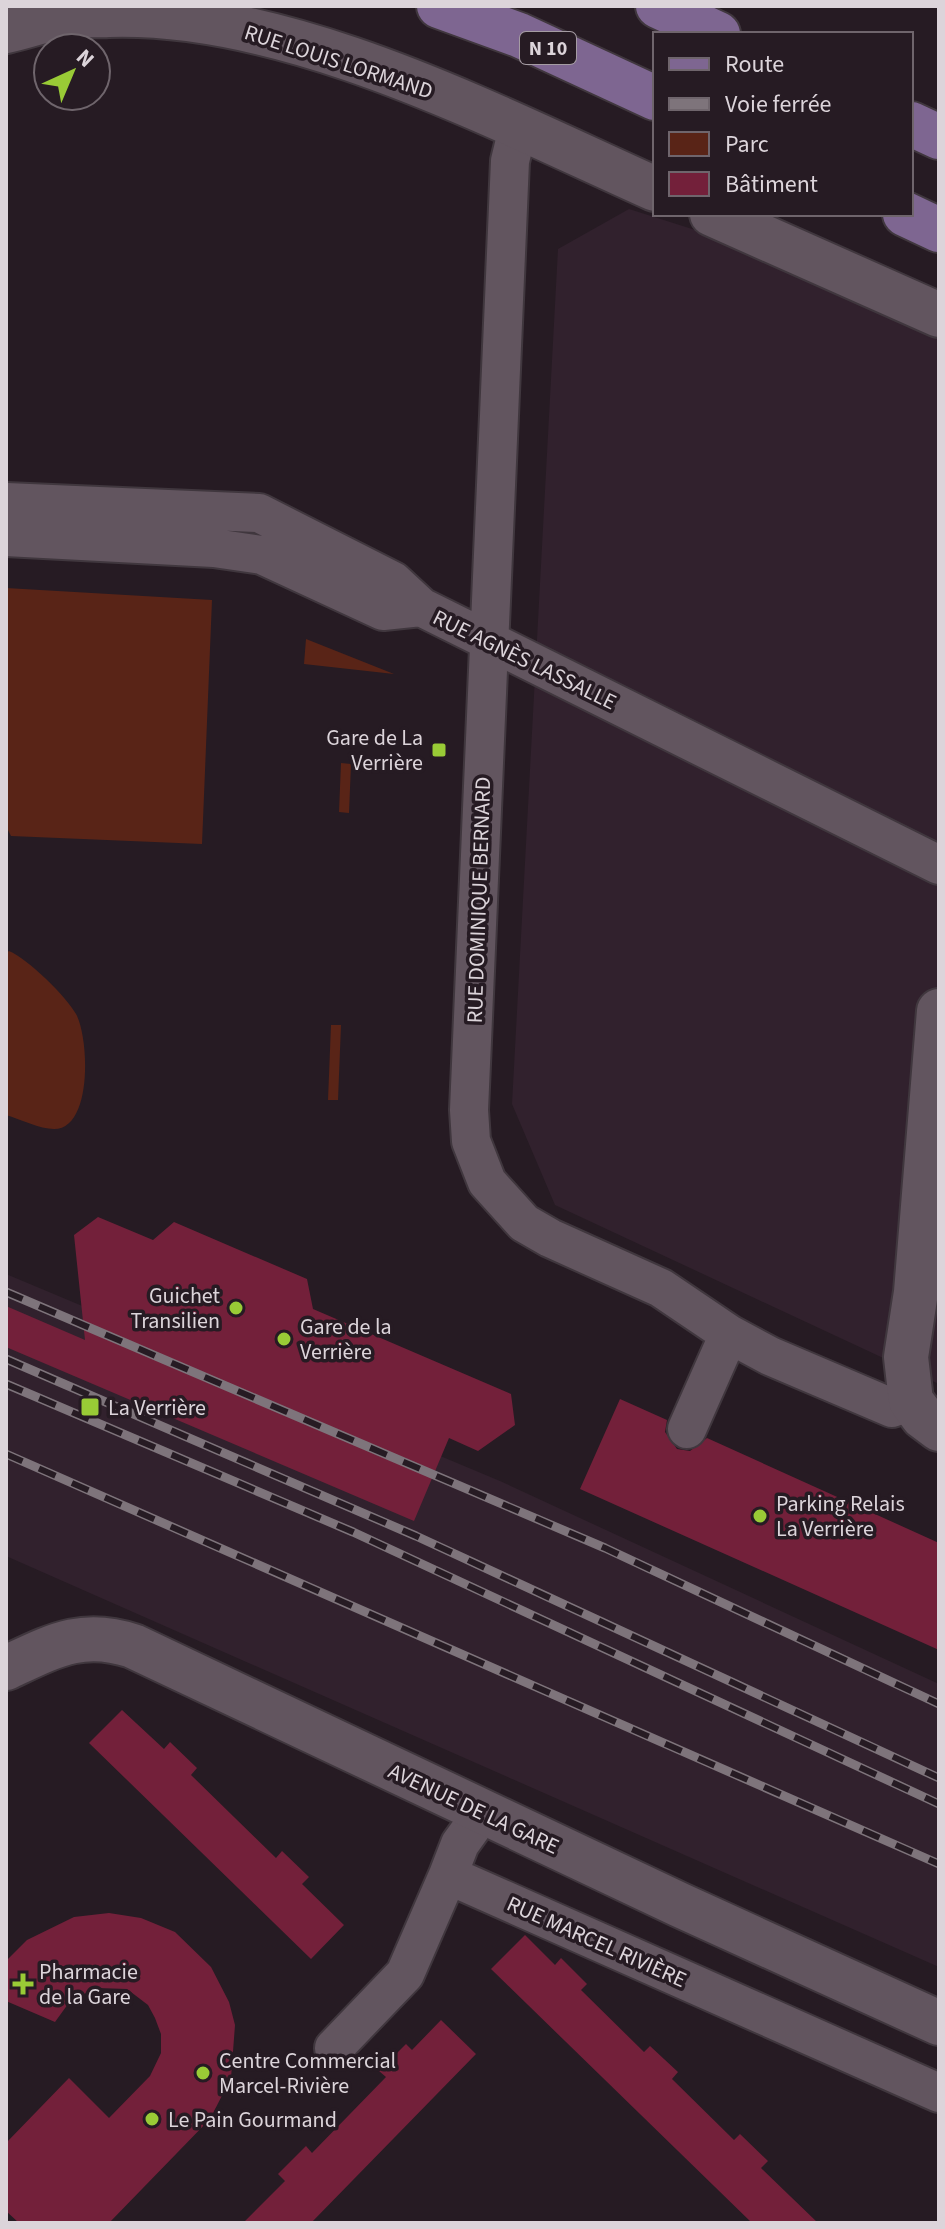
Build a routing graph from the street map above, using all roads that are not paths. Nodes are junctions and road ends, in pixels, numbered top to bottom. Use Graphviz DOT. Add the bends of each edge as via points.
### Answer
graph roads {
  1 [pos="439,6"];
  2 [pos="658,6"];
  3 [pos="6,31"];
  4 [pos="714,32"];
  5 [pos="653,97"];
  6 [pos="913,125"];
  7 [pos="518,128"];
  8 [pos="939,137"];
  9 [pos="653,188"];
  10 [pos="716,216"];
  11 [pos="909,216"];
  12 [pos="939,230"];
  13 [pos="939,315"];
  14 [pos="6,502"];
  15 [pos="6,537"];
  16 [pos="421,607"];
  17 [pos="488,641"];
  18 [pos="939,865"];
  19 [pos="939,1011"];
  20 [pos="729,1334"];
  21 [pos="930,1406"];
  22 [pos="687,1429"];
  23 [pos="6,1668"];
  24 [pos="483,1812"];
  25 [pos="448,1875"];
  26 [pos="939,2023"];
  27 [pos="334,2048"];
  28 [pos="939,2093"];
  1 -- 5 [label="main road, N 10" via="519,35"];
  2 -- 4 [label="main road"];
  3 -- 7 [label="street, RUE LOUIS LORMAND" via="61,17 135,14 207,21 428,87"];
  6 -- 8 [label="main road"];
  7 -- 9 [label="street, RUE LOUIS LORMAND"];
  7 -- 17 [label="street, RUE DOMINIQUE BERNARD" via="510,161"];
  10 -- 13 [label="street"];
  11 -- 12 [label="main road"];
  14 -- 16 [label="street, RUE AGNÈS LASSALLE" via="259,513 393,581"];
  15 -- 16 [label="street" via="262,555 383,611"];
  16 -- 17 [label="street, RUE AGNÈS LASSALLE"];
  17 -- 18 [label="street, RUE AGNÈS LASSALLE"];
  17 -- 20 [label="street, RUE DOMINIQUE BERNARD" via="469,1110 476,1160 496,1195 524,1223 661,1288"];
  19 -- 21 [label="street" via="913,1327 906,1357"];
  20 -- 21 [label="street, RUE DOMINIQUE BERNARD" via="892,1408"];
  20 -- 22 [label="street"];
  23 -- 24 [label="street, AVENUE DE LA GARE" via="79,1637 108,1638"];
  24 -- 25 [label="street" via="460,1844"];
  24 -- 26 [label="street, AVENUE DE LA GARE"];
  25 -- 27 [label="street" via="405,1974"];
  25 -- 28 [label="street, RUE MARCEL RIVIÈRE"];
}
